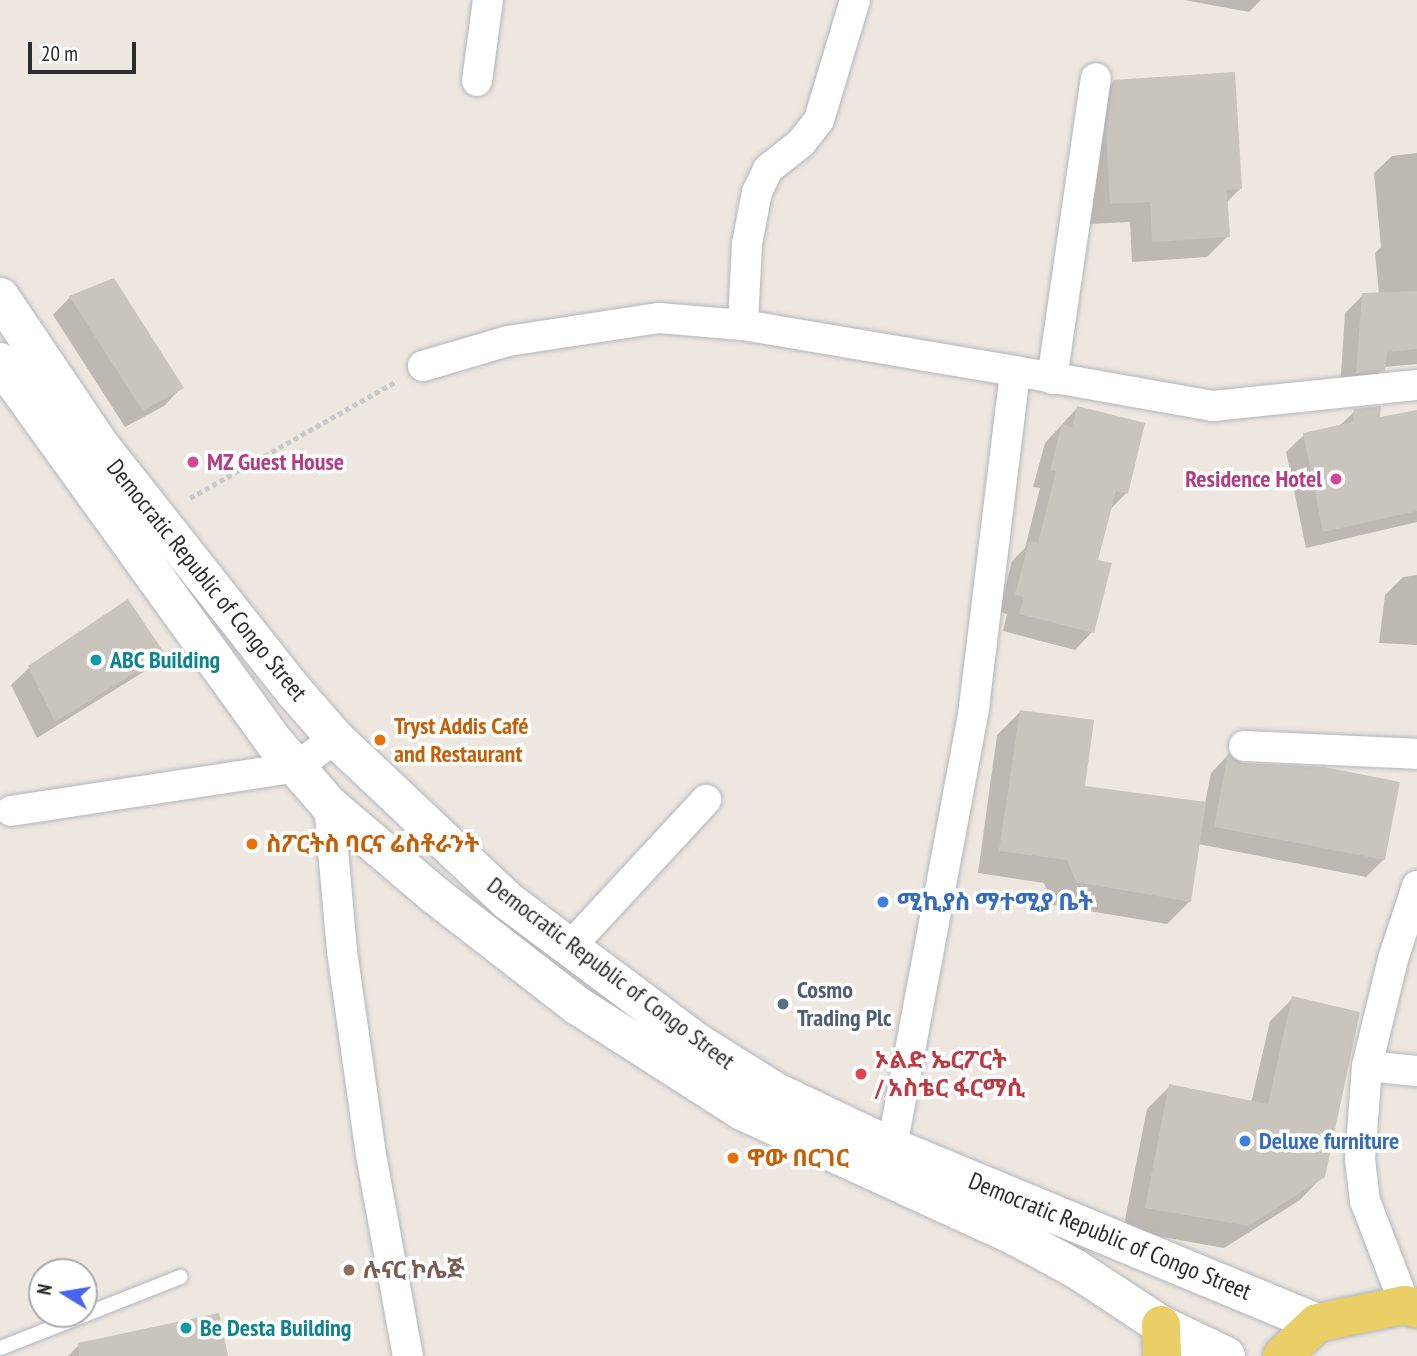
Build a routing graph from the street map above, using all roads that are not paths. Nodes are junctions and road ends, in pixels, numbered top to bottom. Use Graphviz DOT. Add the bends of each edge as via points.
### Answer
graph roads {
  1 [pos="488,0"];
  2 [pos="855,0"];
  3 [pos="1096,78"];
  4 [pos="477,81"];
  5 [pos="0,297"];
  6 [pos="743,325"];
  7 [pos="0,362"];
  8 [pos="424,366"];
  9 [pos="1015,372"];
  10 [pos="1052,379"];
  11 [pos="1417,385"];
  12 [pos="335,738"];
  13 [pos="1244,746"];
  14 [pos="1417,754"];
  15 [pos="297,767"];
  16 [pos="706,800"];
  17 [pos="329,805"];
  18 [pos="11,811"];
  19 [pos="1417,886"];
  20 [pos="569,948"];
  21 [pos="1367,1066"];
  22 [pos="1417,1071"];
  23 [pos="892,1147"];
  24 [pos="1101,1231"];
  25 [pos="1076,1269"];
  26 [pos="180,1277"];
  27 [pos="1411,1307"];
  28 [pos="1317,1323"];
  29 [pos="1161,1340"];
  30 [pos="2,1349"];
  31 [pos="408,1356"];
  32 [pos="1226,1356"];
  33 [pos="1282,1356"];
  1 -- 4 [label="street"];
  2 -- 6 [label="street" via="819,120 801,143 768,169 757,192 747,244"];
  3 -- 10 [label="street"];
  5 -- 12 [label="main road, Democratic Republic of Congo Street" via="102,448"];
  6 -- 8 [label="street" via="659,318 588,325 508,341"];
  6 -- 9 [label="street"];
  7 -- 15 [label="main road, Democratic Republic of Congo Street"];
  9 -- 10 [label="street"];
  9 -- 23 [label="street" via="974,707"];
  10 -- 11 [label="street" via="1213,406"];
  12 -- 15 [label="street"];
  12 -- 20 [label="main road, Democratic Republic of Congo Street" via="508,901"];
  13 -- 14 [label="street"];
  15 -- 17 [label="main road, Democratic Republic of Congo Street"];
  15 -- 18 [label="street"];
  16 -- 20 [label="street"];
  17 -- 25 [label="main road, Democratic Republic of Congo Street" via="436,896 578,1006 742,1111"];
  17 -- 31 [label="street" via="342,951 371,1155"];
  19 -- 21 [label="street" via="1393,959"];
  20 -- 23 [label="main road, Democratic Republic of Congo Street" via="776,1092"];
  21 -- 22 [label="street"];
  21 -- 27 [label="street" via="1360,1159 1365,1201"];
  23 -- 24 [label="main road, Democratic Republic of Congo Street"];
  24 -- 25 [label="main road"];
  24 -- 28 [label="main road, Democratic Republic of Congo Street"];
  25 -- 29 [label="main road, Democratic Republic of Congo Street"];
  26 -- 30 [label="lane"];
  27 -- 28 [label="main road"];
  28 -- 33 [label="main road"];
  29 -- 32 [label="main road, Democratic Republic of Congo Street"];
}
